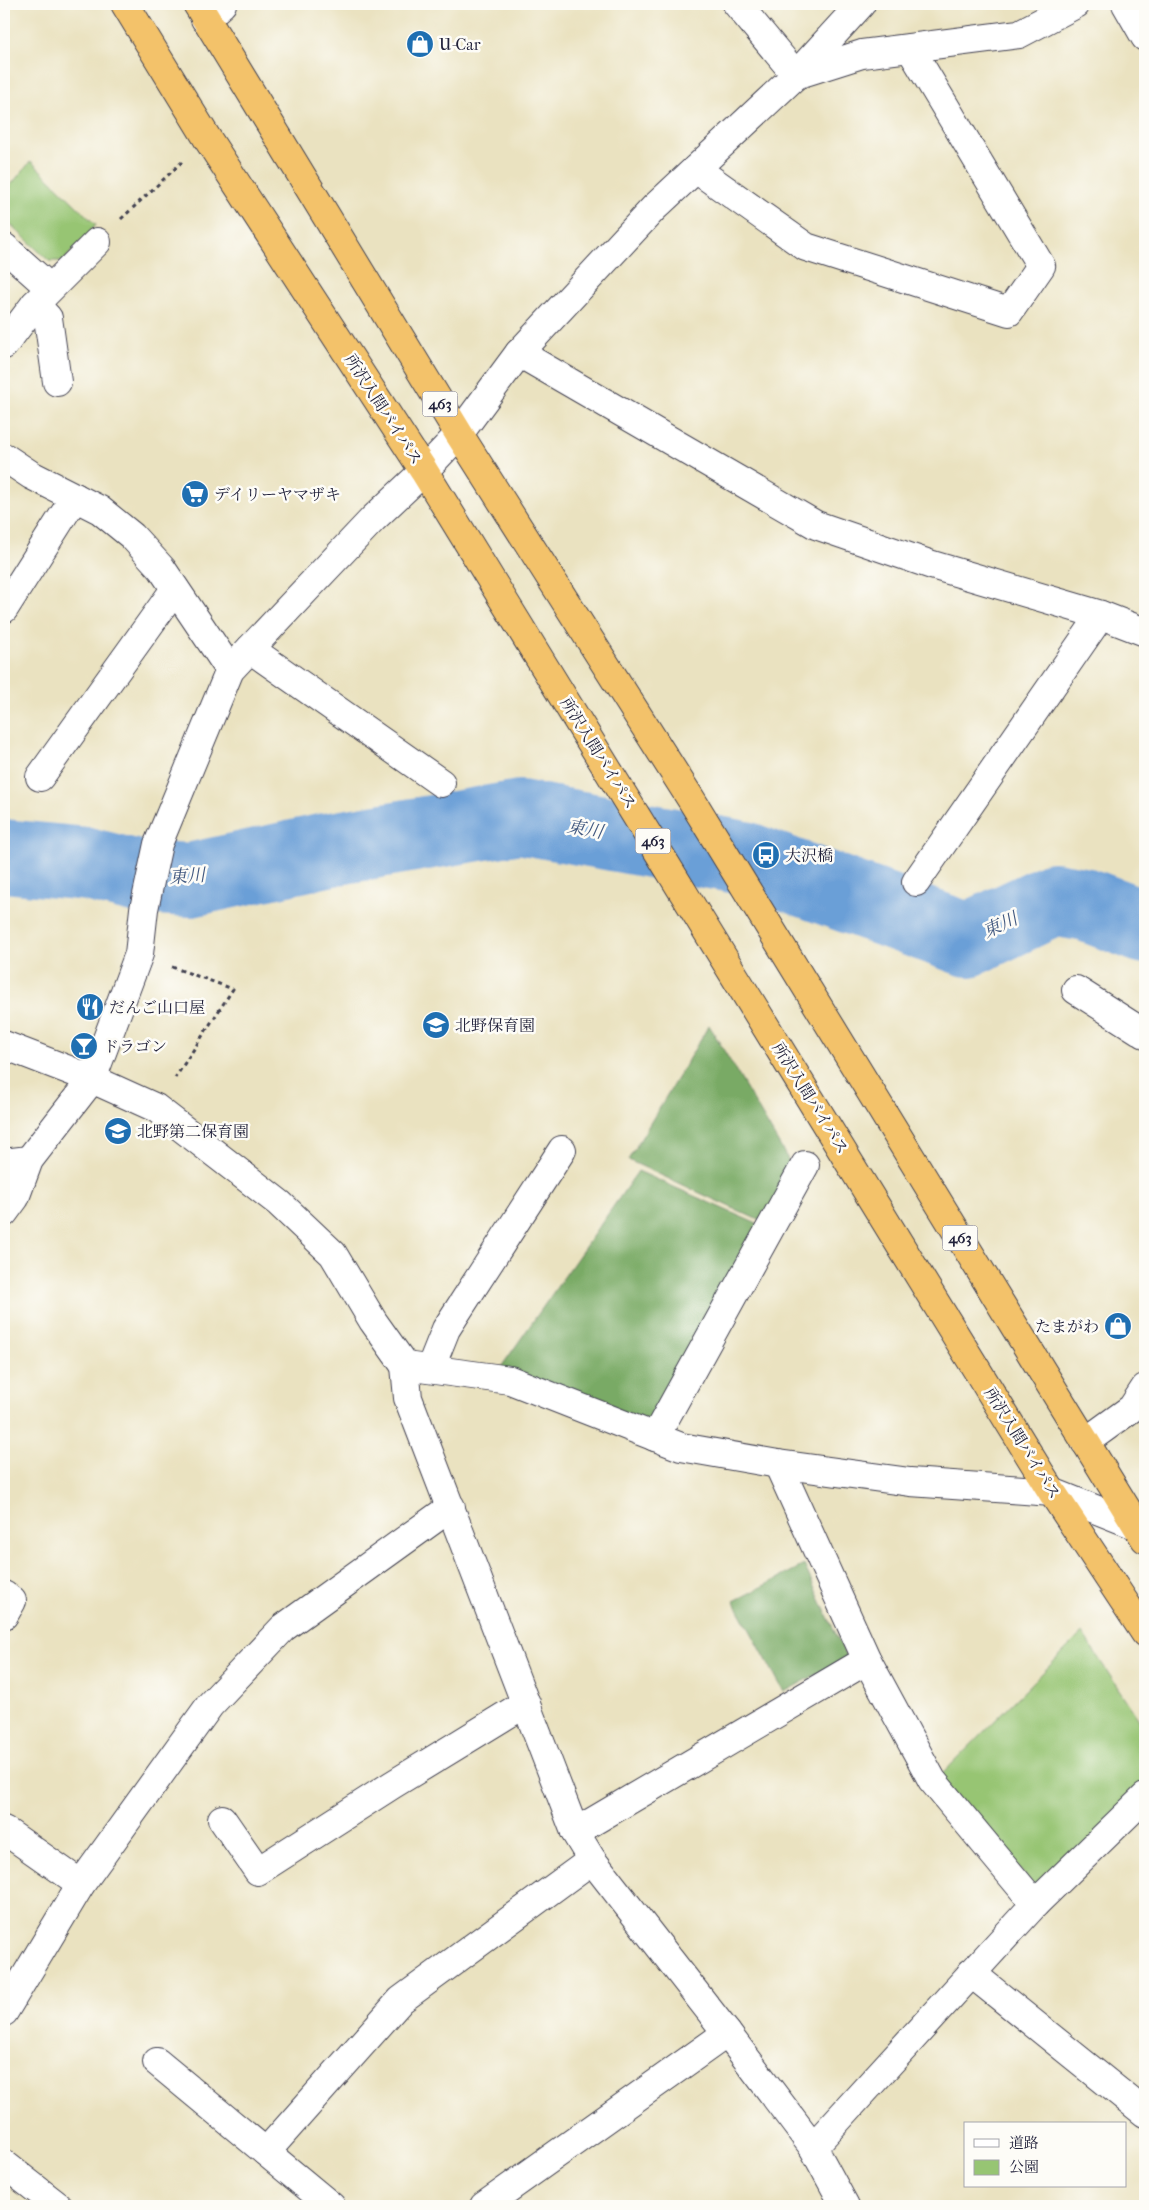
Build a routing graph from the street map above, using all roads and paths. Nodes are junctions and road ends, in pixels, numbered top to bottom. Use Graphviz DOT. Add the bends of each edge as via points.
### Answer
graph roads {
  1 [pos="125,4"];
  2 [pos="737,4"];
  3 [pos="861,4"];
  4 [pos="1076,4"];
  5 [pos="1126,4"];
  6 [pos="208,9"];
  7 [pos="1145,38"];
  8 [pos="910,48"];
  9 [pos="796,75"];
  10 [pos="184,160"];
  11 [pos="696,169"];
  12 [pos="97,242"];
  13 [pos="4,247"];
  14 [pos="42,296"];
  15 [pos="4,345"];
  16 [pos="519,353"];
  17 [pos="57,382"];
  18 [pos="459,434"];
  19 [pos="4,457"];
  20 [pos="424,471"];
  21 [pos="75,497"];
  22 [pos="175,589"];
  23 [pos="4,608"];
  24 [pos="1101,615"];
  25 [pos="1145,632"];
  26 [pos="250,649"];
  27 [pos="230,670"];
  28 [pos="40,777"];
  29 [pos="441,783"];
  30 [pos="916,882"];
  31 [pos="139,954"];
  32 [pos="1076,990"];
  33 [pos="1145,1034"];
  34 [pos="4,1045"];
  35 [pos="92,1079"];
  36 [pos="156,1108"];
  37 [pos="562,1150"];
  38 [pos="16,1162"];
  39 [pos="805,1165"];
  40 [pos="4,1213"];
  41 [pos="418,1368"];
  42 [pos="1145,1388"];
  43 [pos="655,1437"];
  44 [pos="1085,1442"];
  45 [pos="778,1464"];
  46 [pos="1052,1492"];
  47 [pos="451,1508"];
  48 [pos="1142,1531"];
  49 [pos="4,1595"];
  50 [pos="4,1614"];
  51 [pos="1145,1633"];
  52 [pos="867,1660"];
  53 [pos="526,1703"];
  54 [pos="1145,1797"];
  55 [pos="222,1819"];
  56 [pos="4,1830"];
  57 [pos="575,1832"];
  58 [pos="592,1860"];
  59 [pos="81,1884"];
  60 [pos="1035,1904"];
  61 [pos="971,1973"];
  62 [pos="4,2012"];
  63 [pos="727,2032"];
  64 [pos="157,2062"];
  65 [pos="1145,2113"];
  66 [pos="813,2147"];
  67 [pos="266,2152"];
  68 [pos="4,2164"];
  69 [pos="58,2206"];
  70 [pos="331,2206"];
  71 [pos="484,2206"];
  72 [pos="846,2206"];
  1 -- 20 [label="highway, 所沢入間バイパス / 463" via="207,138"];
  2 -- 9 [label="street"];
  3 -- 9 [label="street"];
  4 -- 8 [label="street" via="1019,34"];
  5 -- 7 [label="street"];
  6 -- 18 [label="highway, 463"];
  8 -- 9 [label="street" via="862,54"];
  8 -- 11 [label="street" via="1041,266 1009,312 806,247"];
  9 -- 11 [label="street"];
  10 -- 12 [label="path"];
  11 -- 16 [label="street" via="654,208"];
  12 -- 14 [label="street"];
  13 -- 14 [label="street"];
  14 -- 15 [label="street"];
  14 -- 17 [label="street"];
  16 -- 18 [label="street"];
  16 -- 24 [label="street" via="816,525 932,565"];
  18 -- 20 [label="street"];
  18 -- 44 [label="highway, 463" via="692,799"];
  19 -- 21 [label="street"];
  20 -- 26 [label="street" via="373,518"];
  20 -- 46 [label="highway, 所沢入間バイパス / 463"];
  21 -- 22 [label="street" via="100,510 132,536 162,569"];
  21 -- 23 [label="street"];
  22 -- 27 [label="street"];
  22 -- 28 [label="street"];
  24 -- 25 [label="street"];
  24 -- 30 [label="street"];
  26 -- 27 [label="street"];
  26 -- 29 [label="street"];
  27 -- 31 [label="street" via="158,844 144,909"];
  31 -- 35 [label="street"];
  31 -- 36 [label="path" via="233,989"];
  32 -- 33 [label="street"];
  34 -- 35 [label="street"];
  35 -- 36 [label="street"];
  35 -- 38 [label="street"];
  36 -- 41 [label="street" via="279,1203 334,1254 373,1321"];
  37 -- 41 [label="street"];
  38 -- 40 [label="street" via="15,1198"];
  39 -- 43 [label="street"];
  41 -- 43 [label="street" via="510,1380"];
  41 -- 47 [label="street" via="408,1398"];
  42 -- 44 [label="street" via="1132,1408"];
  43 -- 45 [label="street" via="681,1447"];
  44 -- 48 [label="highway, 463"];
  45 -- 46 [label="street" via="910,1482"];
  45 -- 52 [label="street"];
  46 -- 48 [label="street"];
  46 -- 51 [label="highway, 所沢入間バイパス / 463"];
  47 -- 53 [label="street"];
  47 -- 59 [label="street" via="282,1628 210,1704"];
  49 -- 50 [label="street" via="12,1601"];
  52 -- 57 [label="street"];
  52 -- 60 [label="street" via="932,1780"];
  53 -- 55 [label="street" via="258,1871"];
  53 -- 57 [label="street"];
  54 -- 60 [label="street"];
  56 -- 59 [label="street"];
  57 -- 58 [label="street"];
  58 -- 63 [label="street"];
  58 -- 67 [label="street" via="401,2000"];
  59 -- 62 [label="street"];
  60 -- 61 [label="street"];
  61 -- 65 [label="street"];
  61 -- 66 [label="street"];
  63 -- 66 [label="street"];
  63 -- 71 [label="street"];
  64 -- 67 [label="street"];
  66 -- 72 [label="street"];
  67 -- 70 [label="street"];
  68 -- 69 [label="street"];
}
